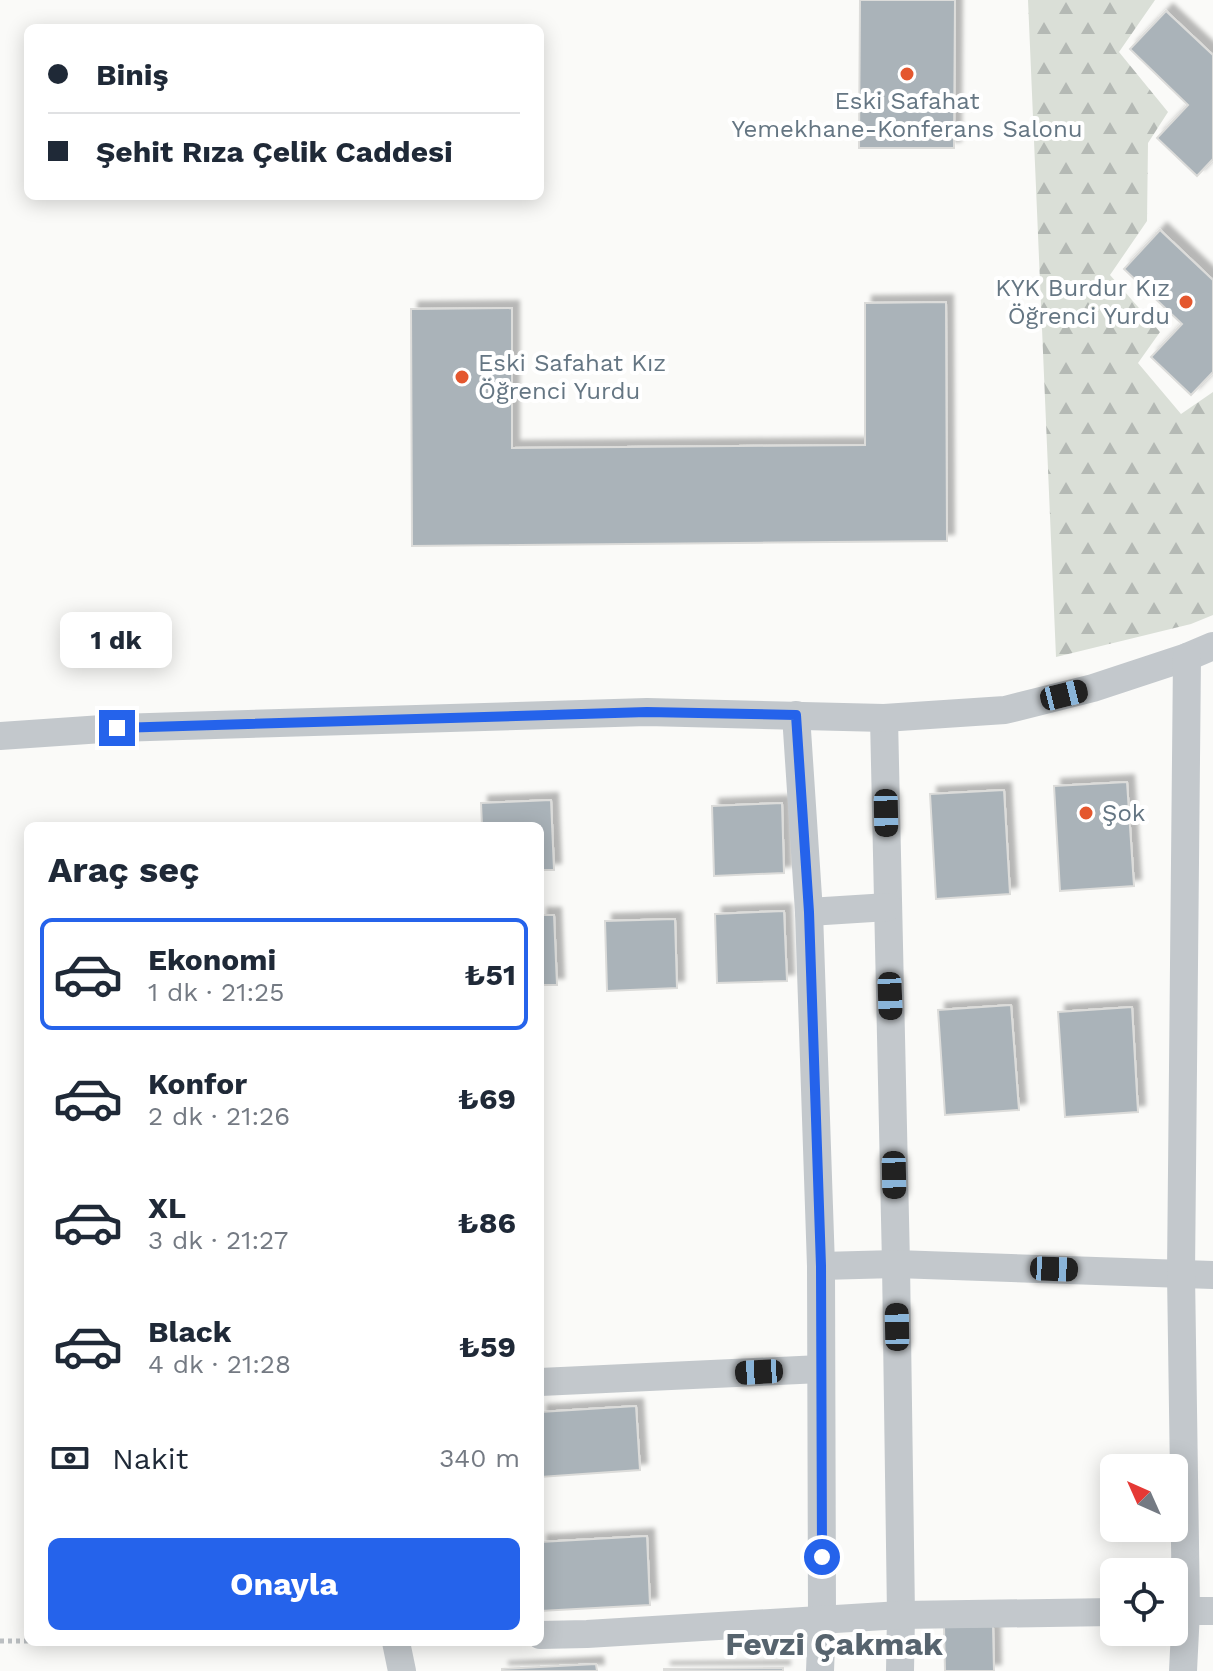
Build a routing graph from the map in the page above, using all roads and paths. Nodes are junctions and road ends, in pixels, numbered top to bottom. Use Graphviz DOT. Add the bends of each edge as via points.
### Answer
graph roads {
  1 [pos="1200,651"];
  2 [pos="796,715"];
  3 [pos="884,718"];
  4 [pos="0,736"];
  5 [pos="888,907"];
  6 [pos="809,912"];
  7 [pos="896,1264"];
  8 [pos="821,1266"];
  9 [pos="1181,1274"];
  10 [pos="1213,1275"];
  11 [pos="821,1369"];
  12 [pos="544,1382"];
  13 [pos="1191,1611"];
  14 [pos="1100,1612"];
  15 [pos="901,1615"];
  16 [pos="822,1619"];
  17 [pos="544,1635"];
  18 [pos="0,1641"];
  19 [pos="24,1641"];
  20 [pos="397,1646"];
  21 [pos="402,1671"];
  22 [pos="820,1671"];
  23 [pos="900,1671"];
  24 [pos="1183,1671"];
  1 -- 3 [label="street" via="1093,688 1005,710"];
  1 -- 9 [label="street"];
  2 -- 3 [label="street"];
  2 -- 4 [label="street" via="647,712"];
  2 -- 6 [label="street"];
  3 -- 5 [label="street"];
  5 -- 6 [label="street"];
  5 -- 7 [label="street"];
  6 -- 8 [label="street"];
  7 -- 8 [label="street"];
  7 -- 9 [label="street"];
  7 -- 15 [label="street"];
  8 -- 11 [label="street"];
  9 -- 10 [label="street"];
  9 -- 13 [label="street"];
  11 -- 12 [label="street"];
  11 -- 16 [label="street"];
  13 -- 24 [label="street"];
  14 -- 15 [label="street"];
  15 -- 16 [label="street"];
  15 -- 23 [label="street"];
  16 -- 17 [label="street"];
  16 -- 22 [label="street"];
  18 -- 19 [label="path"];
  20 -- 21 [label="street"];
}
